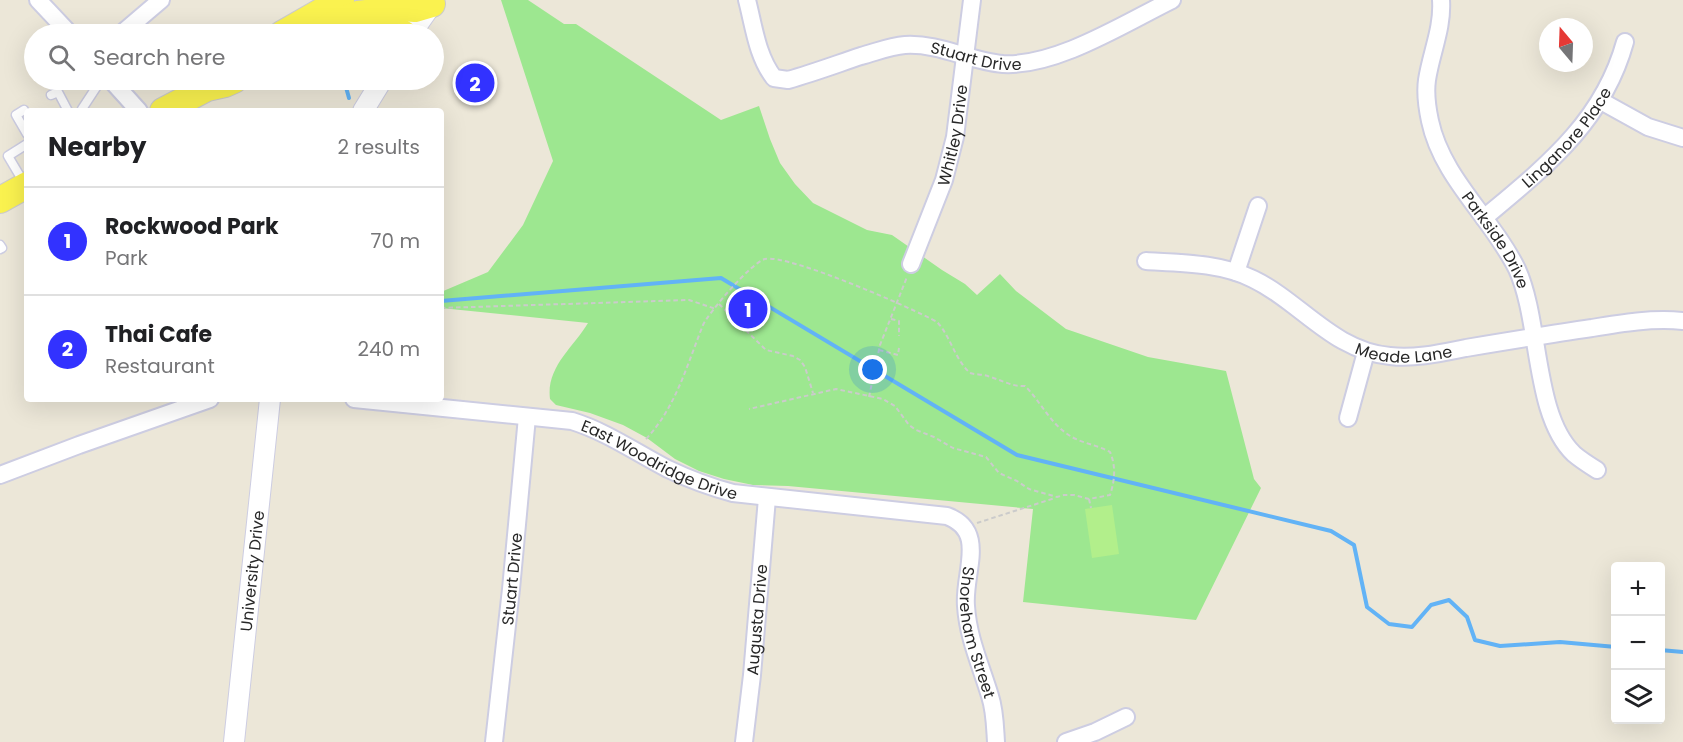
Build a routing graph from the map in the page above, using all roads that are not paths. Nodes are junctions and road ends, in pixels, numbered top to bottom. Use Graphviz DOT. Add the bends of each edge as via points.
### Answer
graph roads {
  1 [pos="38,0"];
  2 [pos="161,0"];
  3 [pos="341,0"];
  4 [pos="747,0"];
  5 [pos="972,0"];
  6 [pos="1172,0"];
  7 [pos="1442,0"];
  8 [pos="431,1"];
  9 [pos="374,12"];
  10 [pos="61,24"];
  11 [pos="133,24"];
  12 [pos="299,24"];
  13 [pos="334,24"];
  14 [pos="387,24"];
  15 [pos="417,24"];
  16 [pos="1625,42"];
  17 [pos="965,55"];
  18 [pos="94,90"];
  19 [pos="120,90"];
  20 [pos="200,90"];
  21 [pos="376,90"];
  22 [pos="51,95"];
  23 [pos="1601,101"];
  24 [pos="64,108"];
  25 [pos="82,108"];
  26 [pos="136,108"];
  27 [pos="168,108"];
  28 [pos="365,108"];
  29 [pos="24,110"];
  30 [pos="24,126"];
  31 [pos="1683,138"];
  32 [pos="24,146"];
  33 [pos="4,158"];
  34 [pos="24,183"];
  35 [pos="24,187"];
  36 [pos="0,200"];
  37 [pos="1258,206"];
  38 [pos="1485,218"];
  39 [pos="1146,261"];
  40 [pos="912,264"];
  41 [pos="1236,272"];
  42 [pos="1683,321"];
  43 [pos="1534,336"];
  44 [pos="1366,352"];
  45 [pos="202,402"];
  46 [pos="270,402"];
  47 [pos="383,402"];
  48 [pos="527,417"];
  49 [pos="1348,418"];
  50 [pos="1596,470"];
  51 [pos="0,475"];
  52 [pos="767,498"];
  53 [pos="963,525"];
  54 [pos="1126,717"];
  55 [pos="234,742"];
  56 [pos="494,742"];
  57 [pos="744,742"];
  58 [pos="996,742"];
  59 [pos="1066,742"];
  1 -- 10 [label="street"];
  2 -- 11 [label="street"];
  3 -- 12 [label="main road"];
  4 -- 17 [label="street, Stuart Drive" via="761,57 774,78 788,80 904,45 941,48"];
  5 -- 17 [label="street, Whitley Drive"];
  6 -- 17 [label="street, Stuart Drive" via="1083,44 1031,62 1004,64"];
  7 -- 38 [label="street, Parkside Drive" via="1426,104 1450,169"];
  8 -- 9 [label="main road" via="415,9 388,7"];
  8 -- 15 [label="street"];
  9 -- 13 [label="main road" via="352,15"];
  9 -- 14 [label="main road"];
  16 -- 23 [label="street, Linganore Place"];
  17 -- 40 [label="street, Whitley Drive" via="955,137 944,180"];
  18 -- 25 [label="lane"];
  19 -- 26 [label="street"];
  20 -- 27 [label="main road"];
  21 -- 28 [label="street"];
  22 -- 24 [label="lane" via="58,92"];
  23 -- 31 [label="street" via="1648,127"];
  23 -- 38 [label="street, Linganore Place" via="1575,135"];
  29 -- 30 [label="lane" via="16,115"];
  32 -- 33 [label="lane"];
  33 -- 34 [label="lane"];
  35 -- 36 [label="main road"];
  37 -- 41 [label="street"];
  38 -- 43 [label="street, Parkside Drive" via="1517,270"];
  39 -- 41 [label="street, Meade Lane"];
  41 -- 44 [label="street, Meade Lane" via="1279,293 1334,336"];
  42 -- 43 [label="street, Meade Lane" via="1640,321"];
  43 -- 44 [label="street, Meade Lane" via="1409,357"];
  43 -- 50 [label="street, Parkside Drive" via="1554,423 1574,454"];
  44 -- 49 [label="street"];
  45 -- 51 [label="street"];
  46 -- 55 [label="street, University Drive"];
  47 -- 48 [label="street, East Woodridge Drive"];
  48 -- 52 [label="street, East Woodridge Drive" via="591,427 704,485"];
  48 -- 56 [label="street, Stuart Drive"];
  52 -- 53 [label="street, East Woodridge Drive" via="947,516"];
  52 -- 57 [label="street, Augusta Drive"];
  53 -- 58 [label="street, Shoreham Street" via="971,544 965,604 968,627 990,697"];
  54 -- 59 [label="street"];
}
